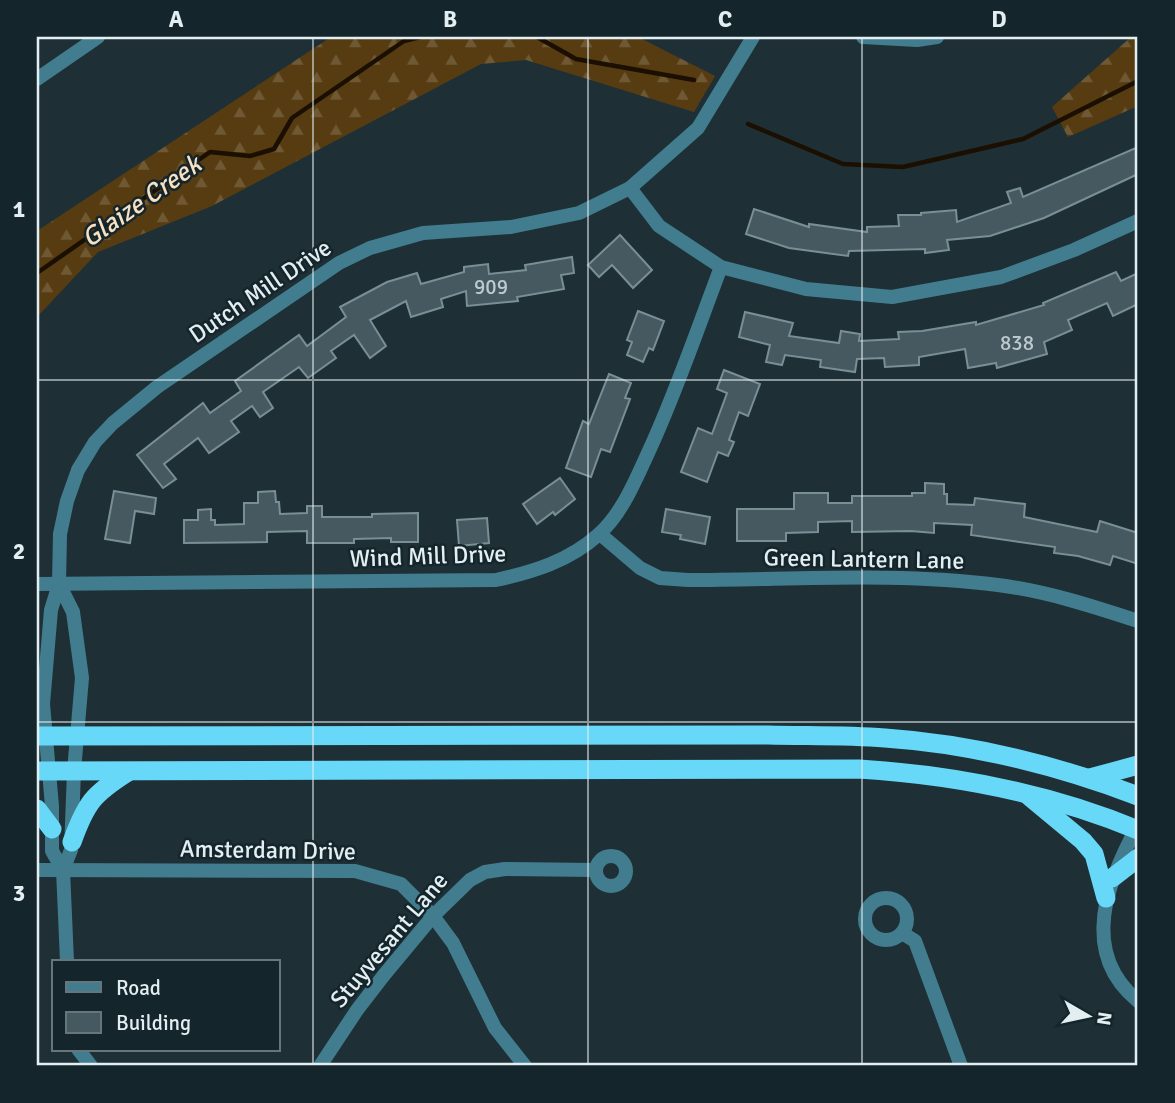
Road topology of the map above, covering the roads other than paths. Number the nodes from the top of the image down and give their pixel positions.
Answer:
1 (98, 37) edge
2 (752, 37) edge
3 (863, 37) edge
4 (937, 37) edge
5 (37, 79) edge
6 (630, 188) junction
7 (1138, 221) edge
8 (721, 267) junction
9 (600, 534) junction
10 (37, 584) edge
11 (58, 584) junction
12 (1138, 621) edge
13 (41, 736) edge
14 (78, 736) junction
15 (1138, 765) edge
16 (43, 771) edge
17 (74, 771) junction
18 (130, 771) junction
19 (1090, 778) junction
20 (1024, 792) junction
21 (1138, 796) edge
22 (37, 809) edge
23 (1137, 828) edge
24 (52, 829) junction
25 (72, 842) junction
26 (1138, 858) edge
27 (37, 870) edge
28 (63, 870) junction
29 (595, 870) dead end
30 (1112, 878) junction
31 (1106, 898) junction
32 (433, 916) junction
33 (902, 933) dead end
34 (67, 960) edge
35 (1138, 1001) edge
36 (320, 1066) edge
37 (526, 1066) edge
38 (961, 1066) edge

1 - 5 street
2 - 6 street, Dutch Mill Drive
3 - 4 street
6 - 8 street
6 - 11 street, Dutch Mill Drive
7 - 8 street
8 - 9 street, Wind Mill Drive
9 - 11 street, Wind Mill Drive
9 - 12 street, Green Lantern Lane
10 - 11 street, Wind Mill Drive
11 - 13 street, Dutch Mill Drive
11 - 14 street, Dutch Mill Drive
13 - 14 highway
13 - 16 street, Dutch Mill Drive
14 - 17 street, Dutch Mill Drive
14 - 19 highway
15 - 19 highway
16 - 17 highway
16 - 24 street, Dutch Mill Drive
17 - 18 highway
17 - 25 street, Dutch Mill Drive
18 - 20 highway
18 - 25 highway
19 - 21 highway
20 - 23 highway
20 - 31 highway
22 - 24 highway
23 - 30 street
24 - 28 street, Dutch Mill Drive
25 - 28 street, Dutch Mill Drive
26 - 30 highway
27 - 28 street, Amsterdam Drive
28 - 32 street, Amsterdam Drive
28 - 34 street, Dutch Mill Drive
29 - 32 street, Stuyvesant Lane
30 - 31 street
31 - 35 street
32 - 36 street, Stuyvesant Lane
32 - 37 street, Amsterdam Drive
33 - 38 street

